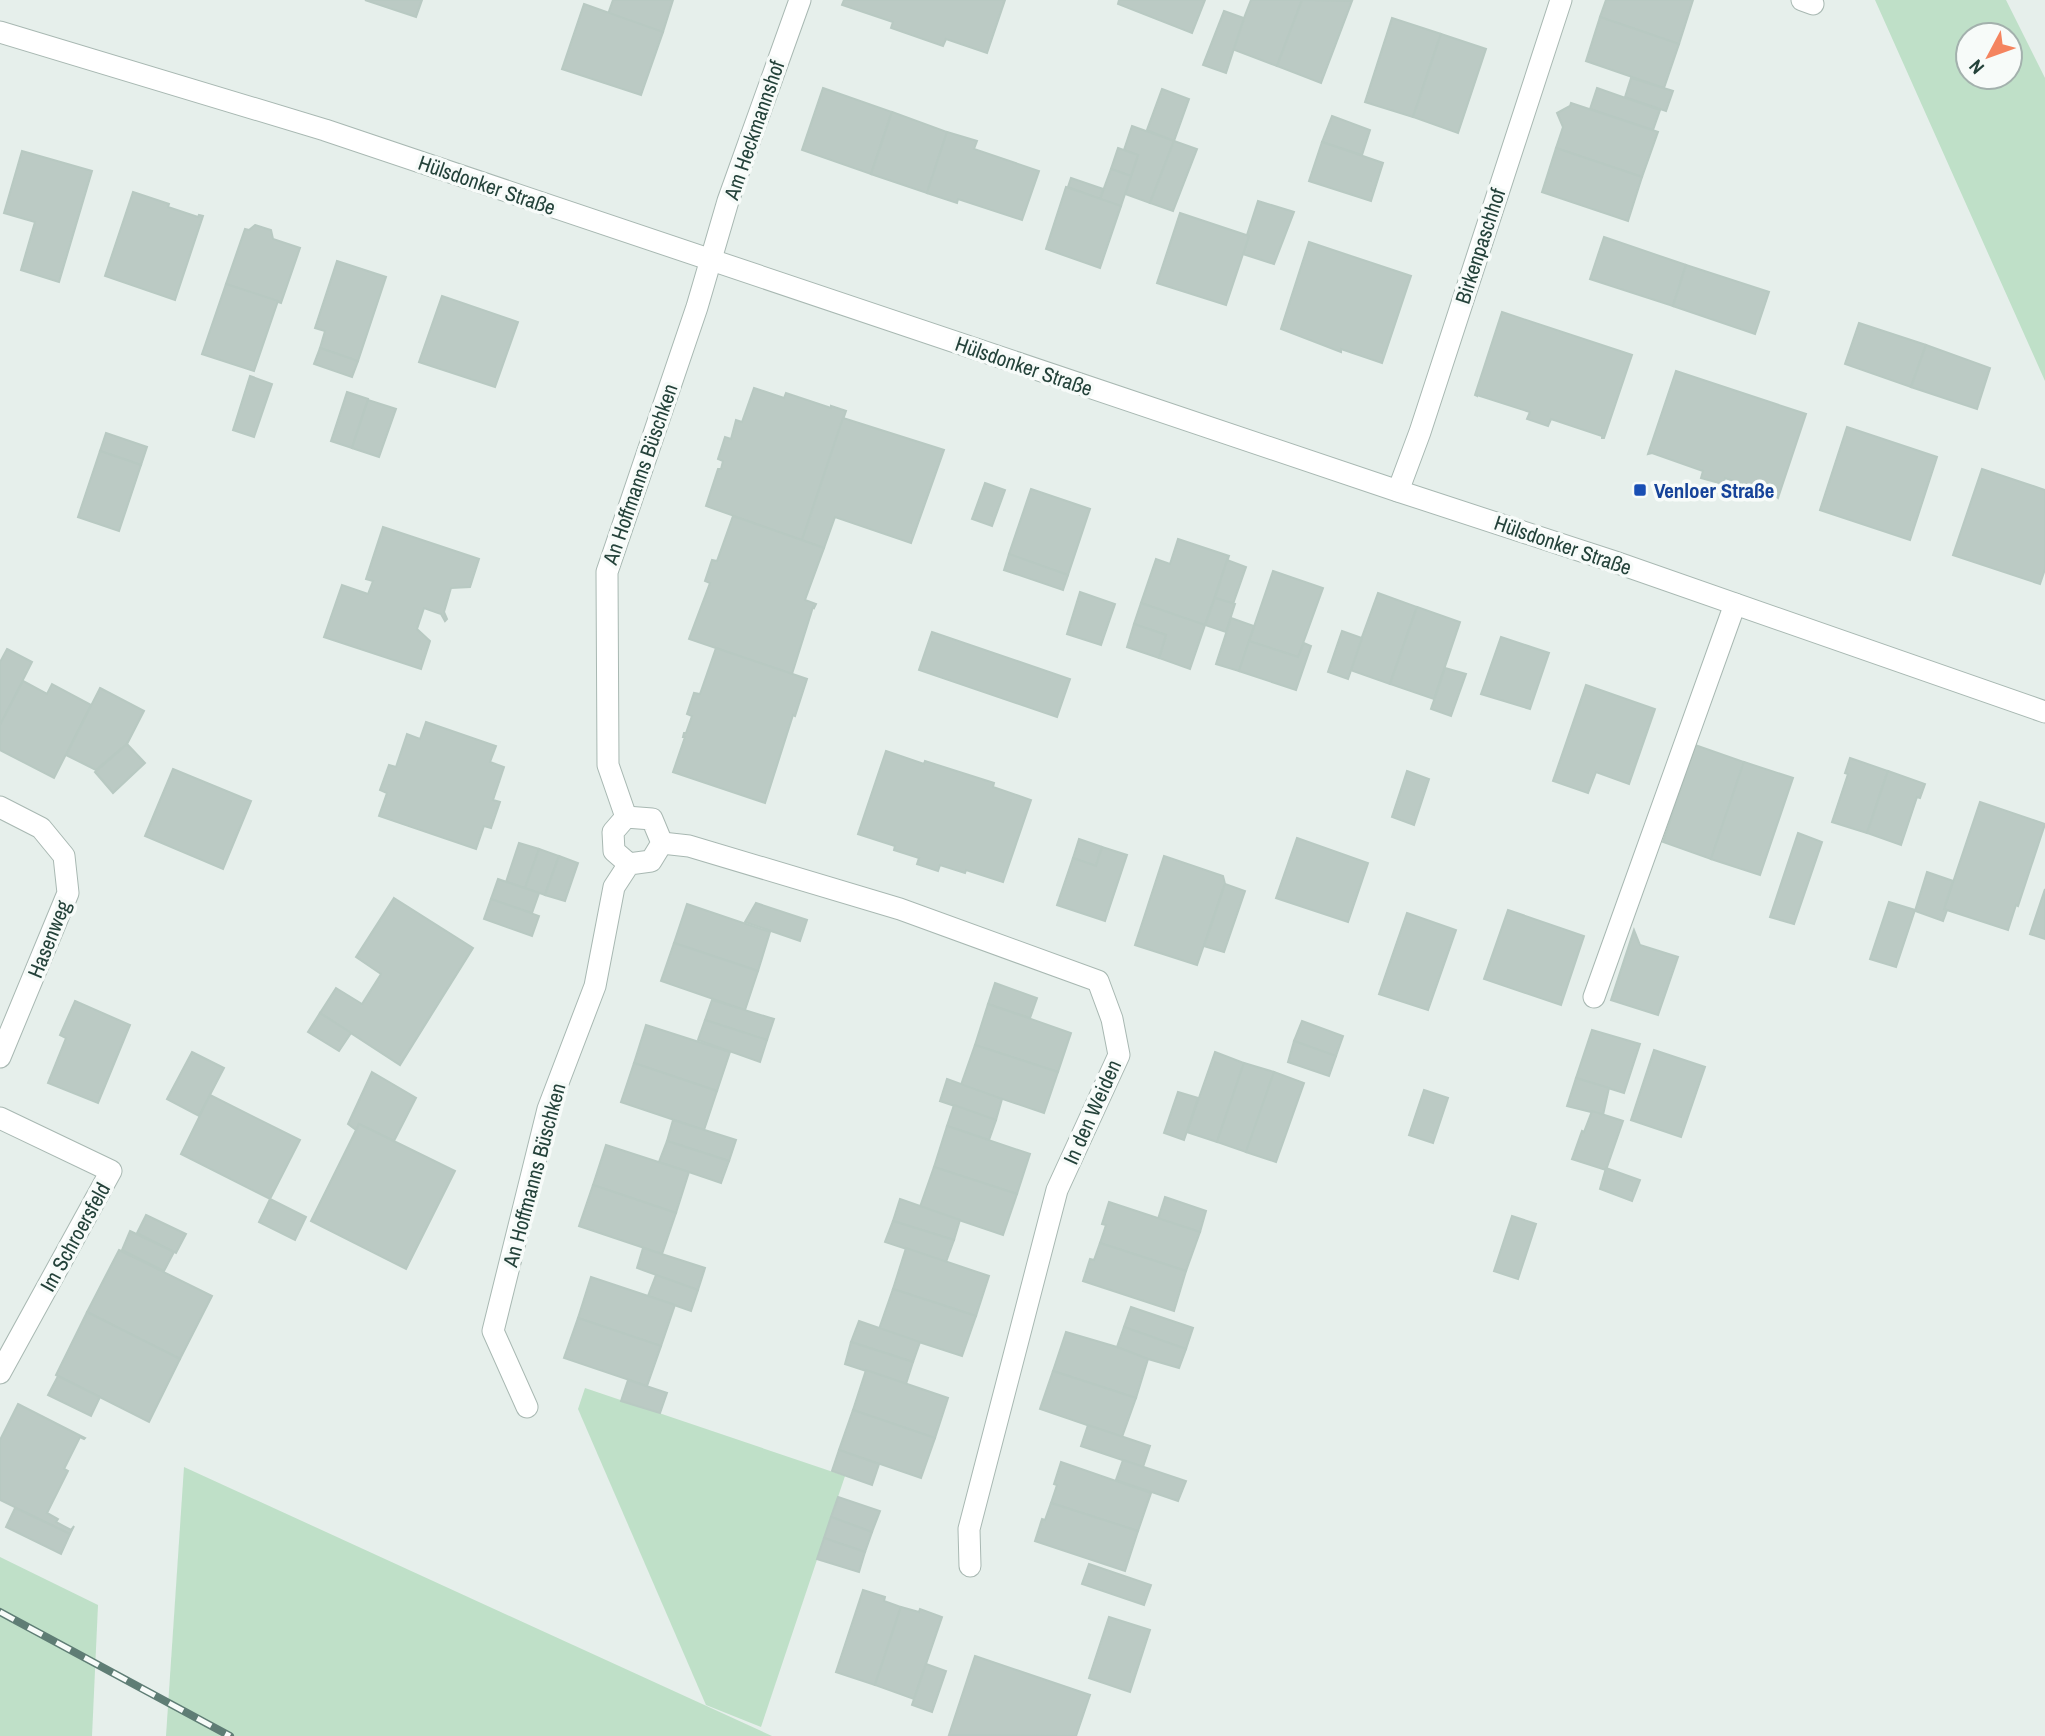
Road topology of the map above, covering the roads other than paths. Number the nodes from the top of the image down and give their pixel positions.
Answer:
1 (800, 0) edge
2 (1561, 0) edge
3 (0, 32) edge
4 (710, 260) junction
5 (1398, 491) junction
6 (1735, 604) junction
7 (2045, 712) edge
8 (0, 807) edge
9 (626, 817) junction
10 (662, 843) junction
11 (629, 864) junction
12 (1594, 997) dead end
13 (0, 1056) edge
14 (0, 1118) edge
15 (0, 1374) edge
16 (527, 1407) dead end
17 (970, 1566) dead end

1 - 4 street, Am Heckmannshof
2 - 5 street, Birkenpaschhof
3 - 4 street, Hülsdonker Straße
4 - 5 street, Hülsdonker Straße
4 - 9 street, An Hoffmanns Büschken
5 - 6 street, Hülsdonker Straße
6 - 7 street, Hülsdonker Straße
6 - 12 street
8 - 13 street, Hasenweg
9 - 10 street
9 - 11 street
10 - 11 street
10 - 17 street, In den Weiden
11 - 16 street, An Hoffmanns Büschken
14 - 15 street, Im Schroersfeld

